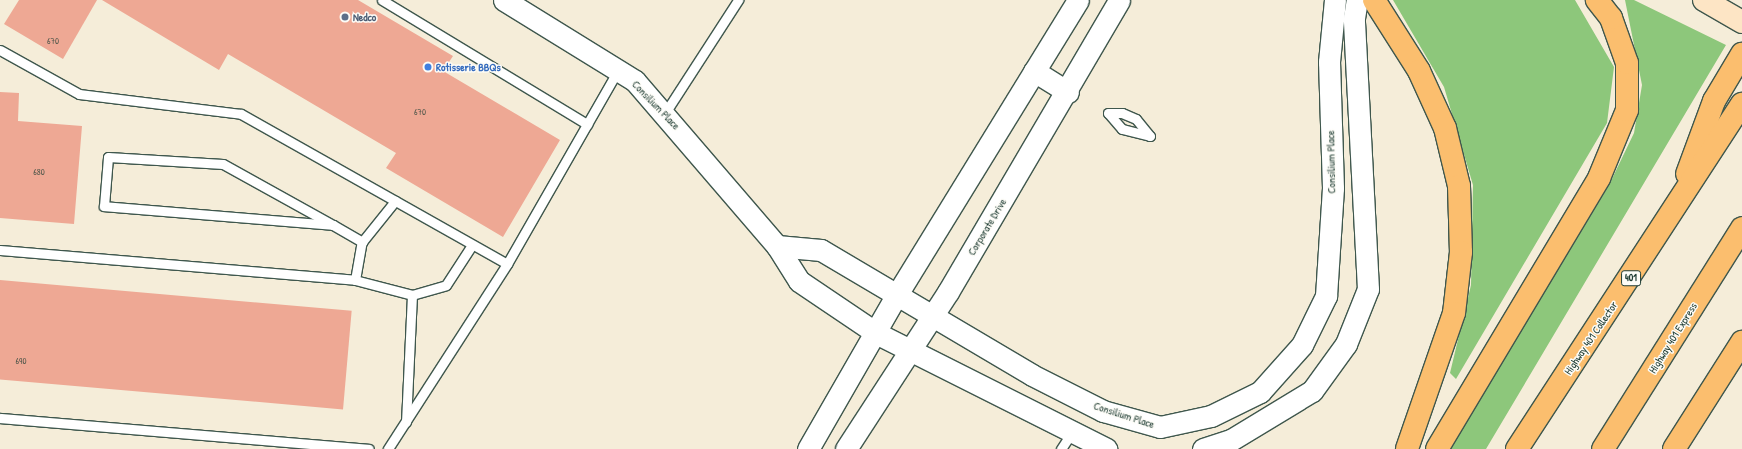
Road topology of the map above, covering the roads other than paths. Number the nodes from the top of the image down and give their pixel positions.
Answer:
1 (382, 0) edge
2 (504, 0) edge
3 (738, 0) edge
4 (1078, 0) edge
5 (1119, 0) edge
6 (1335, 0) edge
7 (1374, 0) edge
8 (1597, 0) edge
9 (1704, 0) edge
10 (1355, 9) edge
11 (1742, 22) edge
12 (0, 50) edge
13 (1742, 54) edge
14 (618, 70) junction
15 (1034, 71) junction
16 (1068, 92) junction
17 (1742, 104) edge
18 (665, 113) junction
19 (587, 124) junction
20 (395, 201) junction
21 (1670, 219) junction
22 (333, 225) junction
23 (1742, 228) edge
24 (362, 242) junction
25 (472, 245) junction
26 (777, 246) junction
27 (0, 250) edge
28 (507, 264) junction
29 (355, 280) junction
30 (412, 295) junction
31 (896, 296) junction
32 (934, 316) junction
33 (876, 333) junction
34 (1742, 342) edge
35 (912, 350) junction
36 (0, 418) edge
37 (406, 423) junction
38 (1067, 441) edge
39 (369, 449) edge
40 (388, 449) edge
41 (808, 449) edge
42 (846, 449) edge
43 (1107, 449) edge
44 (1203, 449) edge
45 (1407, 449) edge
46 (1437, 449) edge
47 (1517, 449) edge
48 (1603, 449) edge
49 (1674, 449) edge

1 - 19 lane
2 - 14 street, Consilium Place
3 - 18 lane
4 - 15 street
5 - 16 street, Corporate Drive
6 - 32 street, Consilium Place
7 - 45 highway
8 - 46 highway
9 - 11 main road
10 - 44 street
12 - 20 lane
13 - 21 highway
14 - 18 street, Consilium Place
14 - 19 lane
15 - 16 street
15 - 31 street
16 - 32 street, Corporate Drive
17 - 21 highway, Highway 401 Collector / 401
18 - 26 street, Consilium Place
19 - 28 lane
20 - 24 lane
20 - 25 lane
21 - 47 highway, Highway 401 Collector / 401
22 - 22 lane
22 - 24 lane
23 - 48 highway, Highway 401 Express
24 - 29 lane
25 - 28 lane
25 - 30 lane
26 - 31 street, Consilium Place
26 - 33 street, Consilium Place
27 - 29 lane
28 - 37 lane
29 - 30 lane
30 - 37 lane
31 - 32 street, Consilium Place
31 - 33 street
32 - 35 street, Corporate Drive
33 - 35 street, Consilium Place
33 - 41 street
34 - 49 highway
35 - 38 street, Consilium Place
35 - 42 street, Corporate Drive
36 - 39 lane
37 - 40 lane
38 - 43 street, Consilium Place

